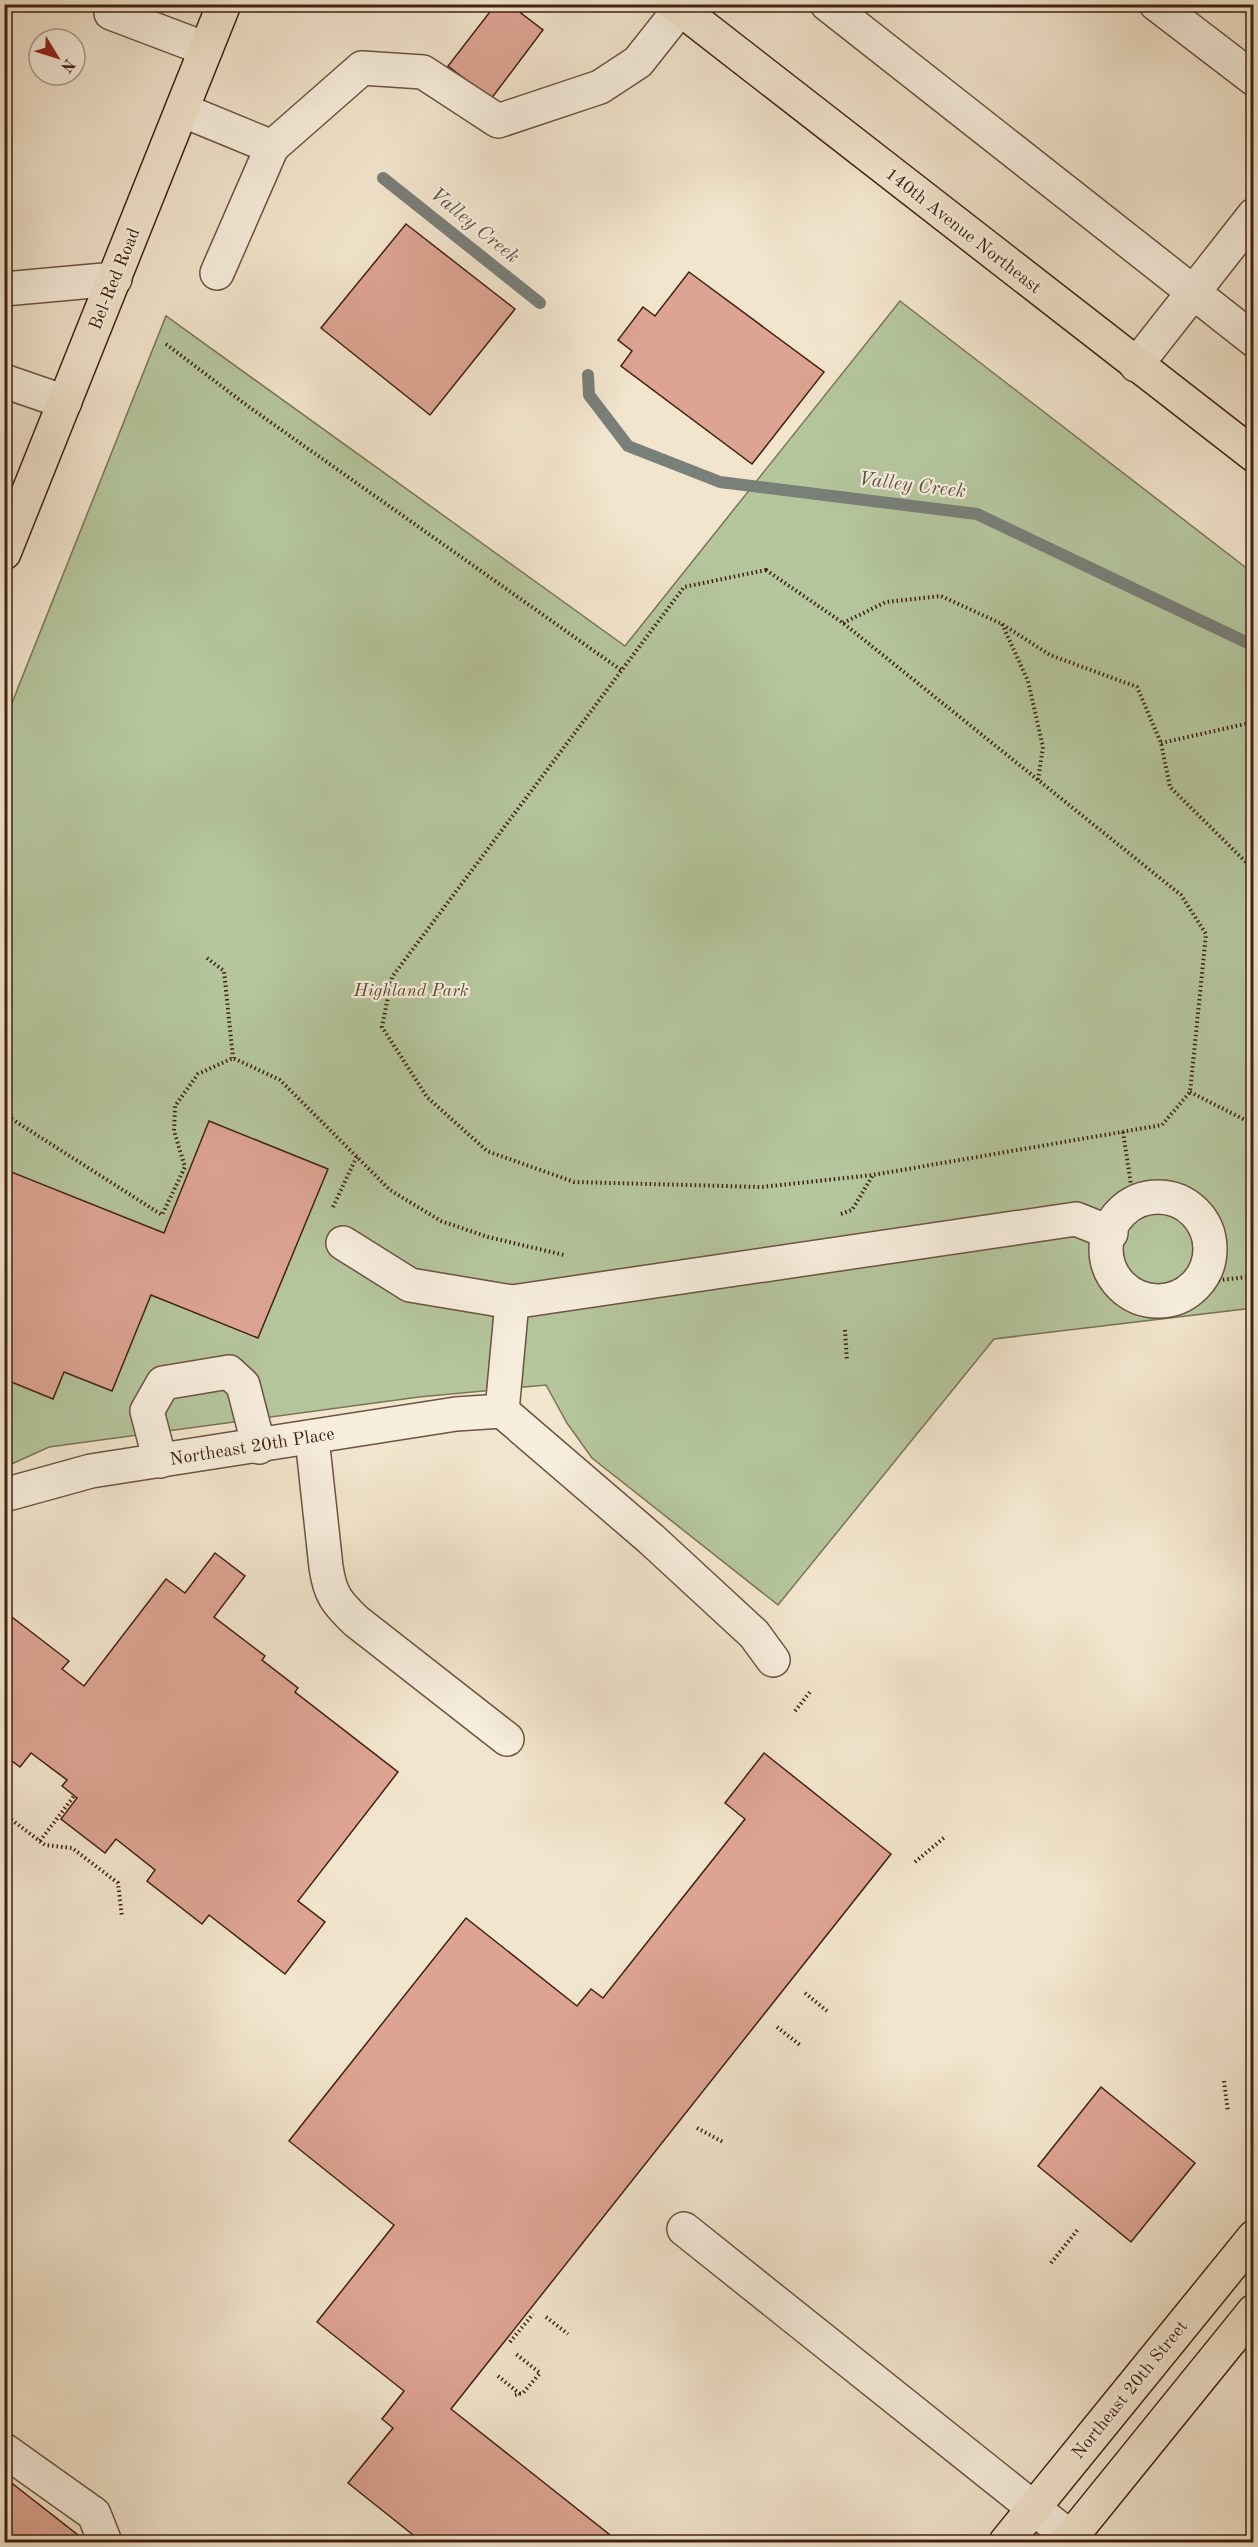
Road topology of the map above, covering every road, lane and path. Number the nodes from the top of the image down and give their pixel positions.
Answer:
1 (224, 4) edge
2 (827, 4) edge
3 (1156, 4) edge
4 (677, 7) edge
5 (111, 14) dead end
6 (206, 49) junction
7 (1254, 79) edge
8 (182, 110) junction
9 (272, 147) junction
10 (1254, 215) edge
11 (217, 273) dead end
12 (115, 279) junction
13 (4, 289) edge
14 (1192, 292) junction
15 (1254, 340) edge
16 (166, 344) dead end
17 (1136, 365) junction
18 (4, 381) edge
19 (65, 402) junction
20 (1254, 456) edge
21 (4, 553) edge
22 (843, 623) junction
23 (1002, 624) junction
24 (621, 670) junction
25 (1254, 722) edge
26 (1161, 743) junction
27 (1038, 780) junction
28 (1254, 870) edge
29 (207, 958) dead end
30 (232, 1058) junction
31 (1190, 1092) junction
32 (4, 1114) edge
33 (1254, 1128) edge
34 (1122, 1132) junction
35 (357, 1156) junction
36 (873, 1175) junction
37 (1131, 1185) dead end
38 (331, 1214) dead end
39 (835, 1216) dead end
40 (1111, 1233) junction
41 (343, 1243) dead end
42 (568, 1256) dead end
43 (1254, 1276) edge
44 (1196, 1283) junction
45 (512, 1302) junction
46 (845, 1330) dead end
47 (847, 1361) dead end
48 (502, 1411) junction
49 (312, 1438) junction
50 (259, 1447) junction
51 (160, 1461) junction
52 (4, 1495) edge
53 (773, 1660) dead end
54 (810, 1692) dead end
55 (795, 1711) dead end
56 (507, 1739) dead end
57 (74, 1796) dead end
58 (4, 1814) edge
59 (946, 1836) dead end
60 (40, 1841) junction
61 (915, 1862) dead end
62 (122, 1917) dead end
63 (805, 1993) dead end
64 (827, 2011) dead end
65 (777, 2027) dead end
66 (800, 2045) dead end
67 (1224, 2081) dead end
68 (1228, 2112) dead end
69 (697, 2128) dead end
70 (723, 2142) dead end
71 (1079, 2228) dead end
72 (684, 2229) dead end
73 (1254, 2237) edge
74 (1052, 2263) dead end
75 (1254, 2311) edge
76 (533, 2314) dead end
77 (546, 2317) dead end
78 (568, 2334) dead end
79 (510, 2342) dead end
80 (516, 2354) dead end
81 (498, 2376) dead end
82 (4, 2450) edge
83 (1034, 2509) junction
84 (1072, 2541) edge
85 (105, 2542) edge
86 (1006, 2542) edge

1 - 6 main road, Bel-Red Road
2 - 14 street
3 - 7 street
4 - 9 street
4 - 17 main road, 140th Avenue Northeast
5 - 6 street
6 - 8 main road, Bel-Red Road
8 - 9 street
8 - 12 main road, Bel-Red Road
9 - 11 street
10 - 14 street
12 - 13 street
12 - 19 main road, Bel-Red Road
14 - 15 street
14 - 17 street
16 - 24 path
17 - 20 main road, 140th Avenue Northeast
18 - 19 street
19 - 21 main road, Bel-Red Road
22 - 23 path
22 - 24 path
22 - 27 path
23 - 26 path
23 - 27 path
24 - 36 path
25 - 26 path
26 - 28 path
27 - 31 path
29 - 30 path
30 - 32 path
30 - 35 path
31 - 33 path
31 - 34 path
34 - 36 path
34 - 37 path
35 - 38 path
35 - 42 path
36 - 39 path
40 - 44 street
40 - 44 street
40 - 45 street
41 - 45 street
43 - 44 path
45 - 48 street
46 - 47 path
48 - 49 street, Northeast 20th Place
48 - 53 street
49 - 50 street, Northeast 20th Place
49 - 56 street
50 - 51 street, Northeast 20th Place
50 - 51 street
51 - 52 street, Northeast 20th Place
54 - 55 path
57 - 60 path
58 - 60 path
59 - 61 path
60 - 62 path
63 - 64 path
65 - 66 path
67 - 68 path
69 - 70 path
71 - 74 path
72 - 83 street
73 - 83 main road, Northeast 20th Street
75 - 84 main road
76 - 79 path
77 - 78 path
80 - 81 path
82 - 85 street
83 - 84 street
83 - 86 main road, Northeast 20th Street

